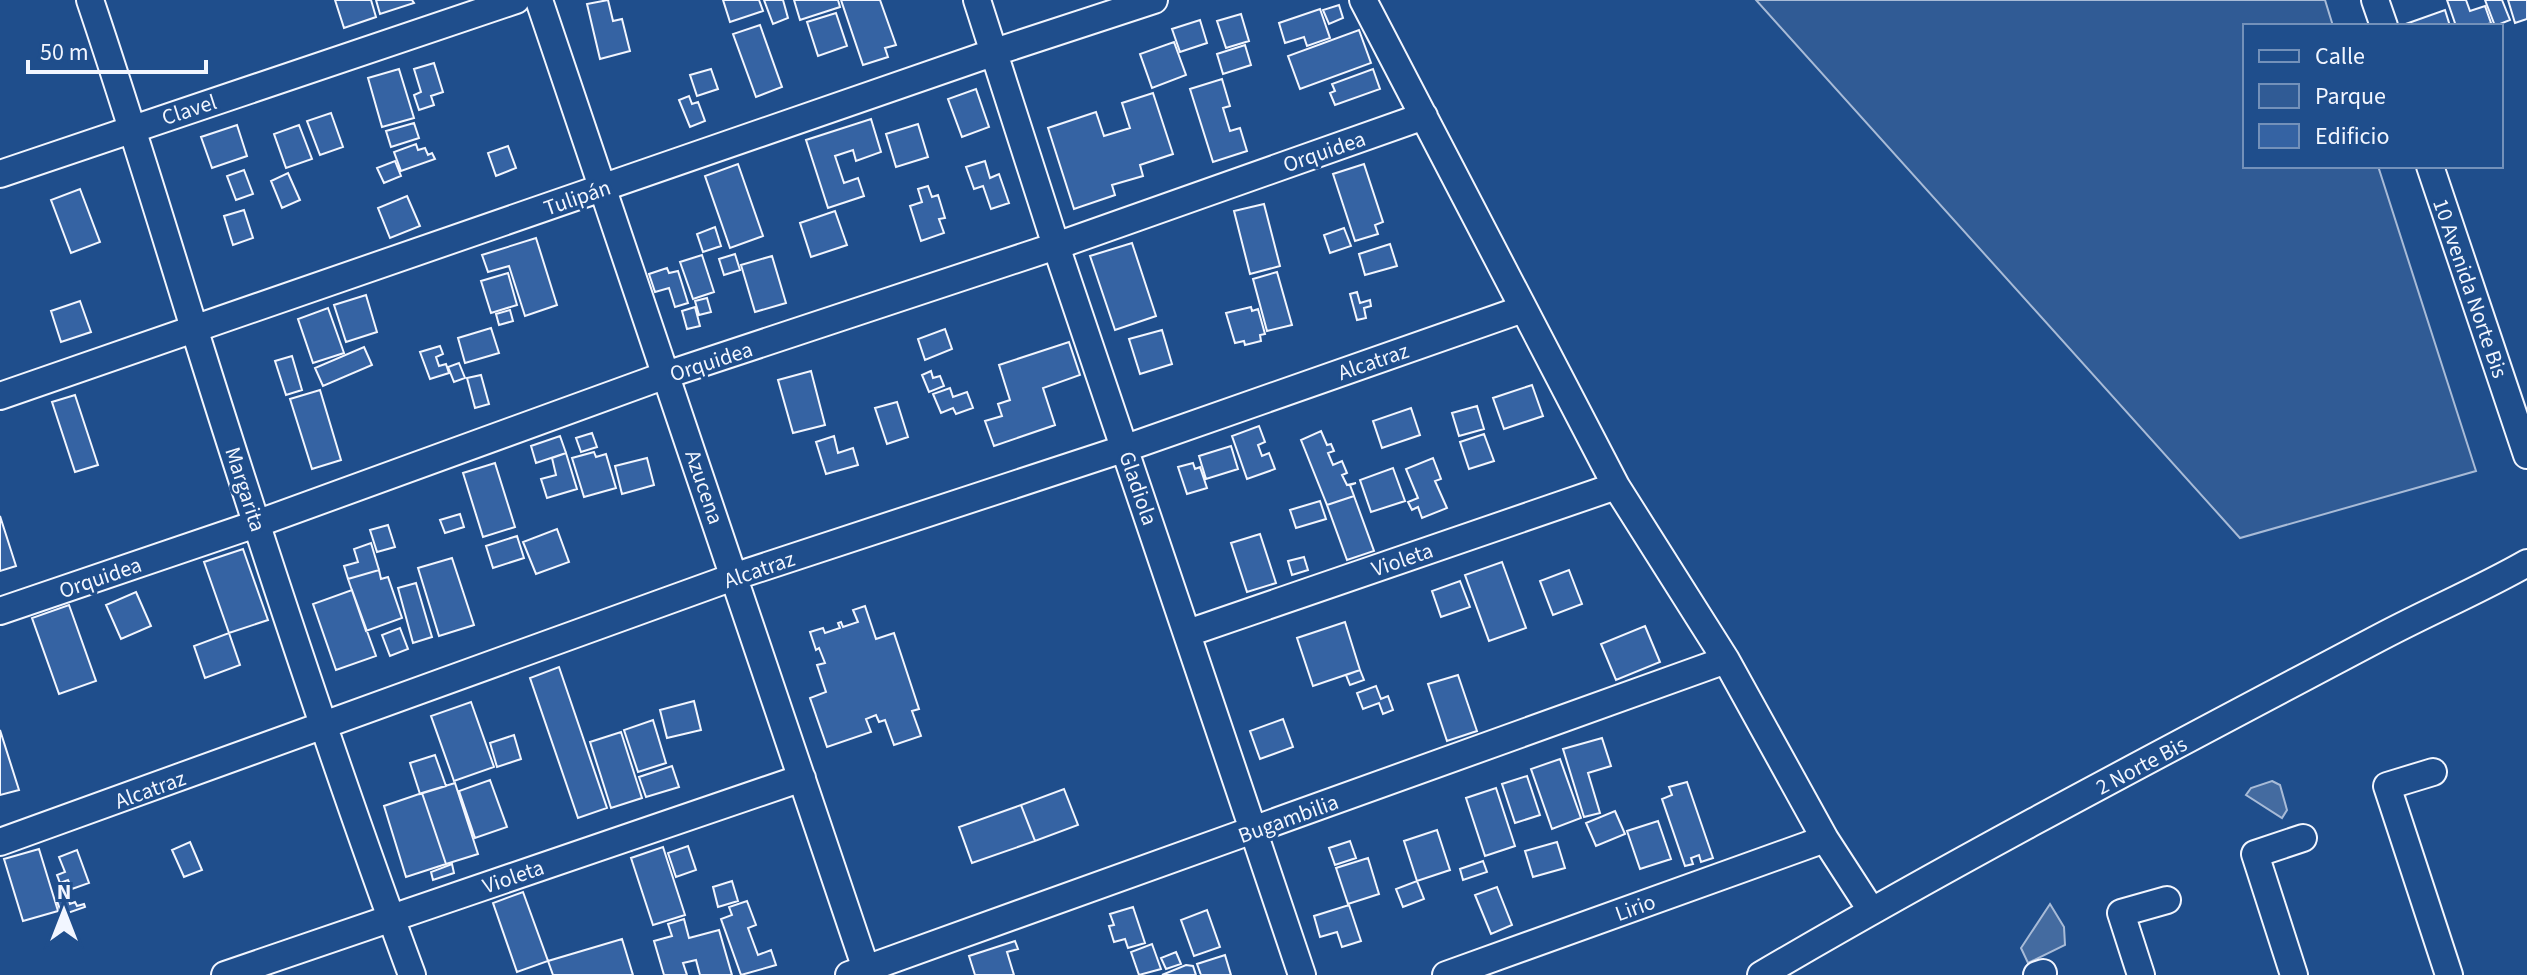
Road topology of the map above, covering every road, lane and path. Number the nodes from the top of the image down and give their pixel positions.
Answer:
1 (90, 0) edge
2 (516, 0) edge
3 (539, 0) edge
4 (977, 0) edge
5 (1154, 0) edge
6 (1363, 0) edge
7 (2375, 0) edge
8 (2383, 24) edge
9 (995, 52) junction
10 (1424, 116) junction
11 (133, 127) junction
12 (2431, 168) edge
13 (0, 174) edge
14 (601, 189) junction
15 (1056, 246) junction
16 (1523, 309) junction
17 (194, 328) junction
18 (666, 375) junction
19 (0, 396) edge
20 (1126, 448) junction
21 (2527, 455) edge
22 (1616, 486) junction
23 (256, 524) junction
24 (2527, 563) edge
25 (736, 576) junction
26 (0, 611) edge
27 (1188, 633) junction
28 (1726, 660) junction
29 (324, 727) junction
30 (2433, 772) dead end
31 (802, 778) junction
32 (1254, 830) junction
33 (2303, 838) dead end
34 (1825, 839) junction
35 (0, 842) edge
36 (2167, 900) dead end
37 (1871, 910) junction
38 (391, 918) junction
39 (861, 973) edge
40 (225, 975) edge
41 (412, 975) edge
42 (1302, 975) edge
43 (1446, 975) edge
44 (1761, 975) edge
45 (2141, 975) edge
46 (2294, 975) edge
47 (2449, 975) edge

1 - 11 street, Margarita
2 - 11 street, Clavel
3 - 14 street, Azucena
4 - 9 street, Gladiola
5 - 9 street, Tulipán
6 - 10 street
7 - 8 street
9 - 14 street, Tulipán
9 - 15 street, Gladiola
10 - 15 street, Orquidea
10 - 16 street
11 - 13 street, Clavel
11 - 17 street, Margarita
12 - 21 street, 10 Avenida Norte Bis
14 - 17 street, Tulipán
14 - 18 street, Azucena
15 - 18 street, Orquidea
15 - 20 street, Gladiola
16 - 20 street, Alcatraz
16 - 22 street
17 - 19 street, Tulipán
17 - 23 street, Margarita
18 - 23 street, Orquidea
18 - 25 street, Azucena
20 - 25 street, Alcatraz
20 - 27 street, Gladiola
22 - 27 street, Violeta
22 - 28 street
23 - 26 street, Orquidea
23 - 29 street, Margarita
24 - 37 street, 2 Norte Bis
25 - 29 street, Alcatraz
25 - 31 street, Azucena
27 - 32 street, Gladiola
28 - 32 street, Bugambilia
28 - 34 street
29 - 35 street, Alcatraz
29 - 38 street, Margarita
30 - 47 street
31 - 38 street, Violeta
31 - 39 street, Azucena
32 - 39 street, Bugambilia
32 - 42 street, Gladiola
33 - 46 street
34 - 37 street
34 - 43 street, Lirio
36 - 45 street
37 - 44 street, 2 Norte Bis
38 - 40 street, Violeta
38 - 41 street, Margarita

